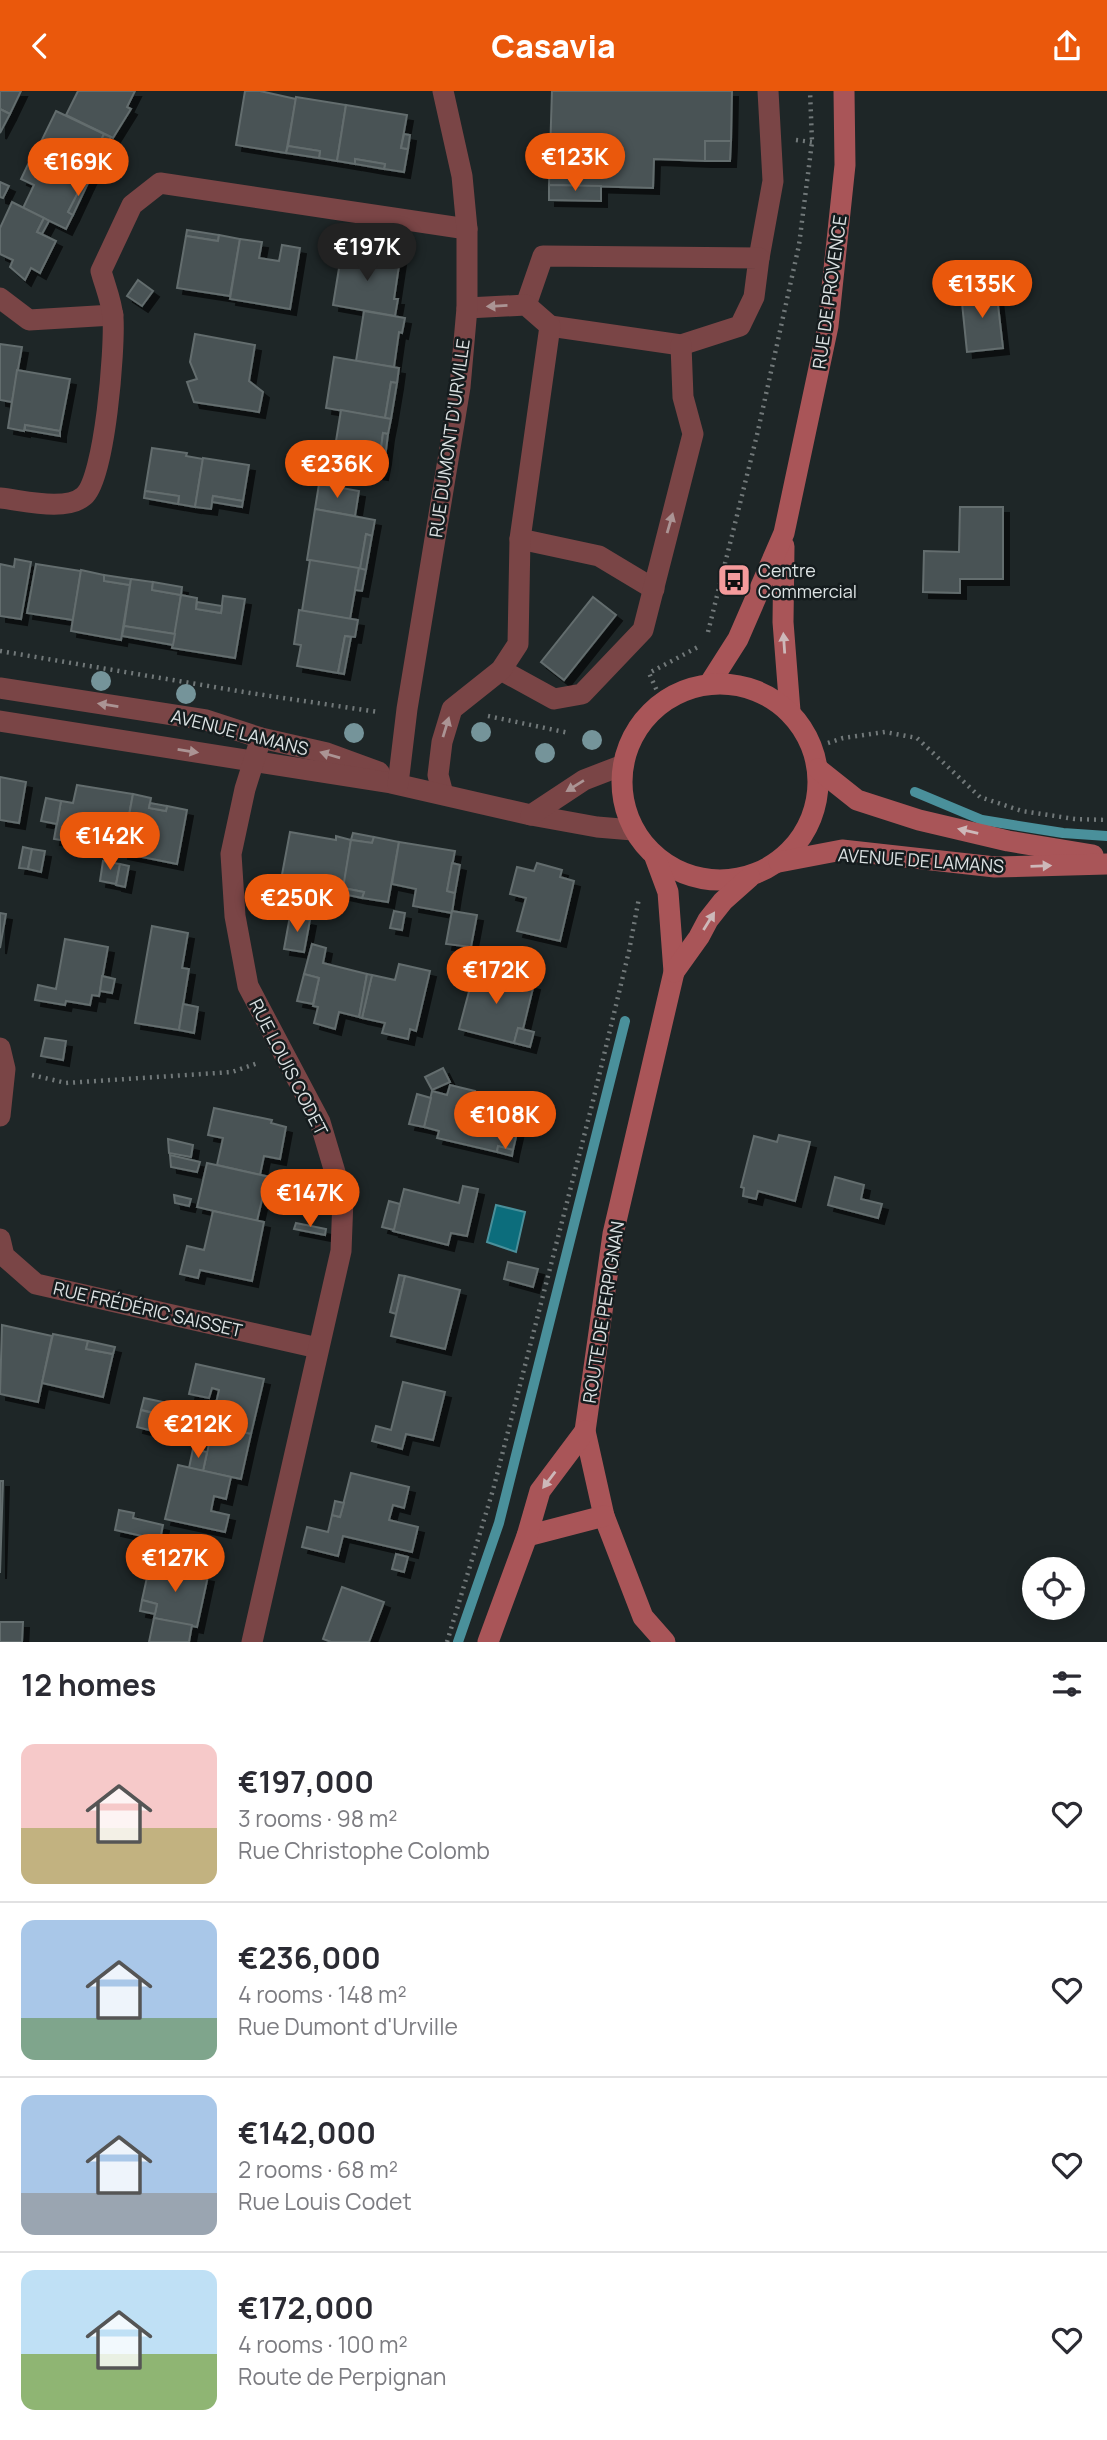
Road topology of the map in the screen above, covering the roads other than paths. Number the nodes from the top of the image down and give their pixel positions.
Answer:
1 (443, 91) edge
2 (768, 91) edge
3 (845, 91) edge
4 (467, 229) junction
5 (759, 258) junction
6 (0, 298) edge
7 (526, 305) junction
8 (467, 308) junction
9 (113, 315) junction
10 (550, 326) junction
11 (681, 345) junction
12 (0, 498) edge
13 (784, 533) junction
14 (520, 539) junction
15 (654, 589) junction
16 (501, 670) junction
17 (710, 683) junction
18 (0, 688) edge
19 (790, 711) junction
20 (0, 721) edge
21 (261, 738) junction
22 (253, 761) junction
23 (623, 765) junction
24 (818, 769) junction
25 (395, 783) junction
26 (443, 794) junction
27 (531, 814) junction
28 (633, 830) junction
29 (652, 853) junction
30 (1107, 857) edge
31 (779, 862) junction
32 (1107, 864) edge
33 (750, 877) junction
34 (674, 972) junction
35 (0, 1048) edge
36 (0, 1116) edge
37 (0, 1240) edge
38 (318, 1348) junction
39 (585, 1431) junction
40 (604, 1516) junction
41 (527, 1536) junction
42 (252, 1642) edge
43 (488, 1642) edge
44 (665, 1642) edge

1 - 4 street, RUE DUMONT D'URVILLE
2 - 5 street
3 - 13 main road, RUE DE PROVENCE
4 - 8 street, RUE DUMONT D'URVILLE
4 - 9 street
5 - 7 street
5 - 11 street
6 - 9 street
7 -> 8 street
7 - 10 street
8 - 25 street, RUE DUMONT D'URVILLE
9 - 12 street
10 - 11 street
10 - 14 street
15 -> 11 street
13 - 17 main road, RUE DE PROVENCE
19 -> 13 main road, RUE DE PROVENCE
14 - 15 street
14 - 16 street
15 - 16 street
26 -> 16 street
17 - 19 main road
17 - 23 main road
21 -> 18 street, AVENUE LAMANS
19 - 24 main road
20 -> 22 street, AVENUE LAMANS
21 - 22 street, RUE LOUIS CODET
25 -> 21 street, AVENUE LAMANS
22 - 25 street, AVENUE LAMANS
22 - 38 street, RUE LOUIS CODET
23 -> 27 street
23 - 28 main road
30 -> 24 main road, AVENUE DE LAMANS
24 - 31 main road
25 - 26 street, AVENUE LAMANS
26 - 27 street, AVENUE LAMANS
27 - 28 street, AVENUE LAMANS
28 - 29 main road
29 - 33 main road
29 - 34 main road, ROUTE DE PERPIGNAN
31 -> 32 main road, AVENUE DE LAMANS
31 - 33 main road
34 -> 33 main road, ROUTE DE PERPIGNAN
34 - 39 main road, ROUTE DE PERPIGNAN
35 - 36 street
37 - 38 street, RUE FRÉDÉRIC SAISSET
38 - 42 street, RUE LOUIS CODET
39 - 40 main road, ROUTE DE PERPIGNAN
39 -> 41 main road
40 - 41 main road
40 - 44 main road, ROUTE DE PERPIGNAN
41 - 43 main road

